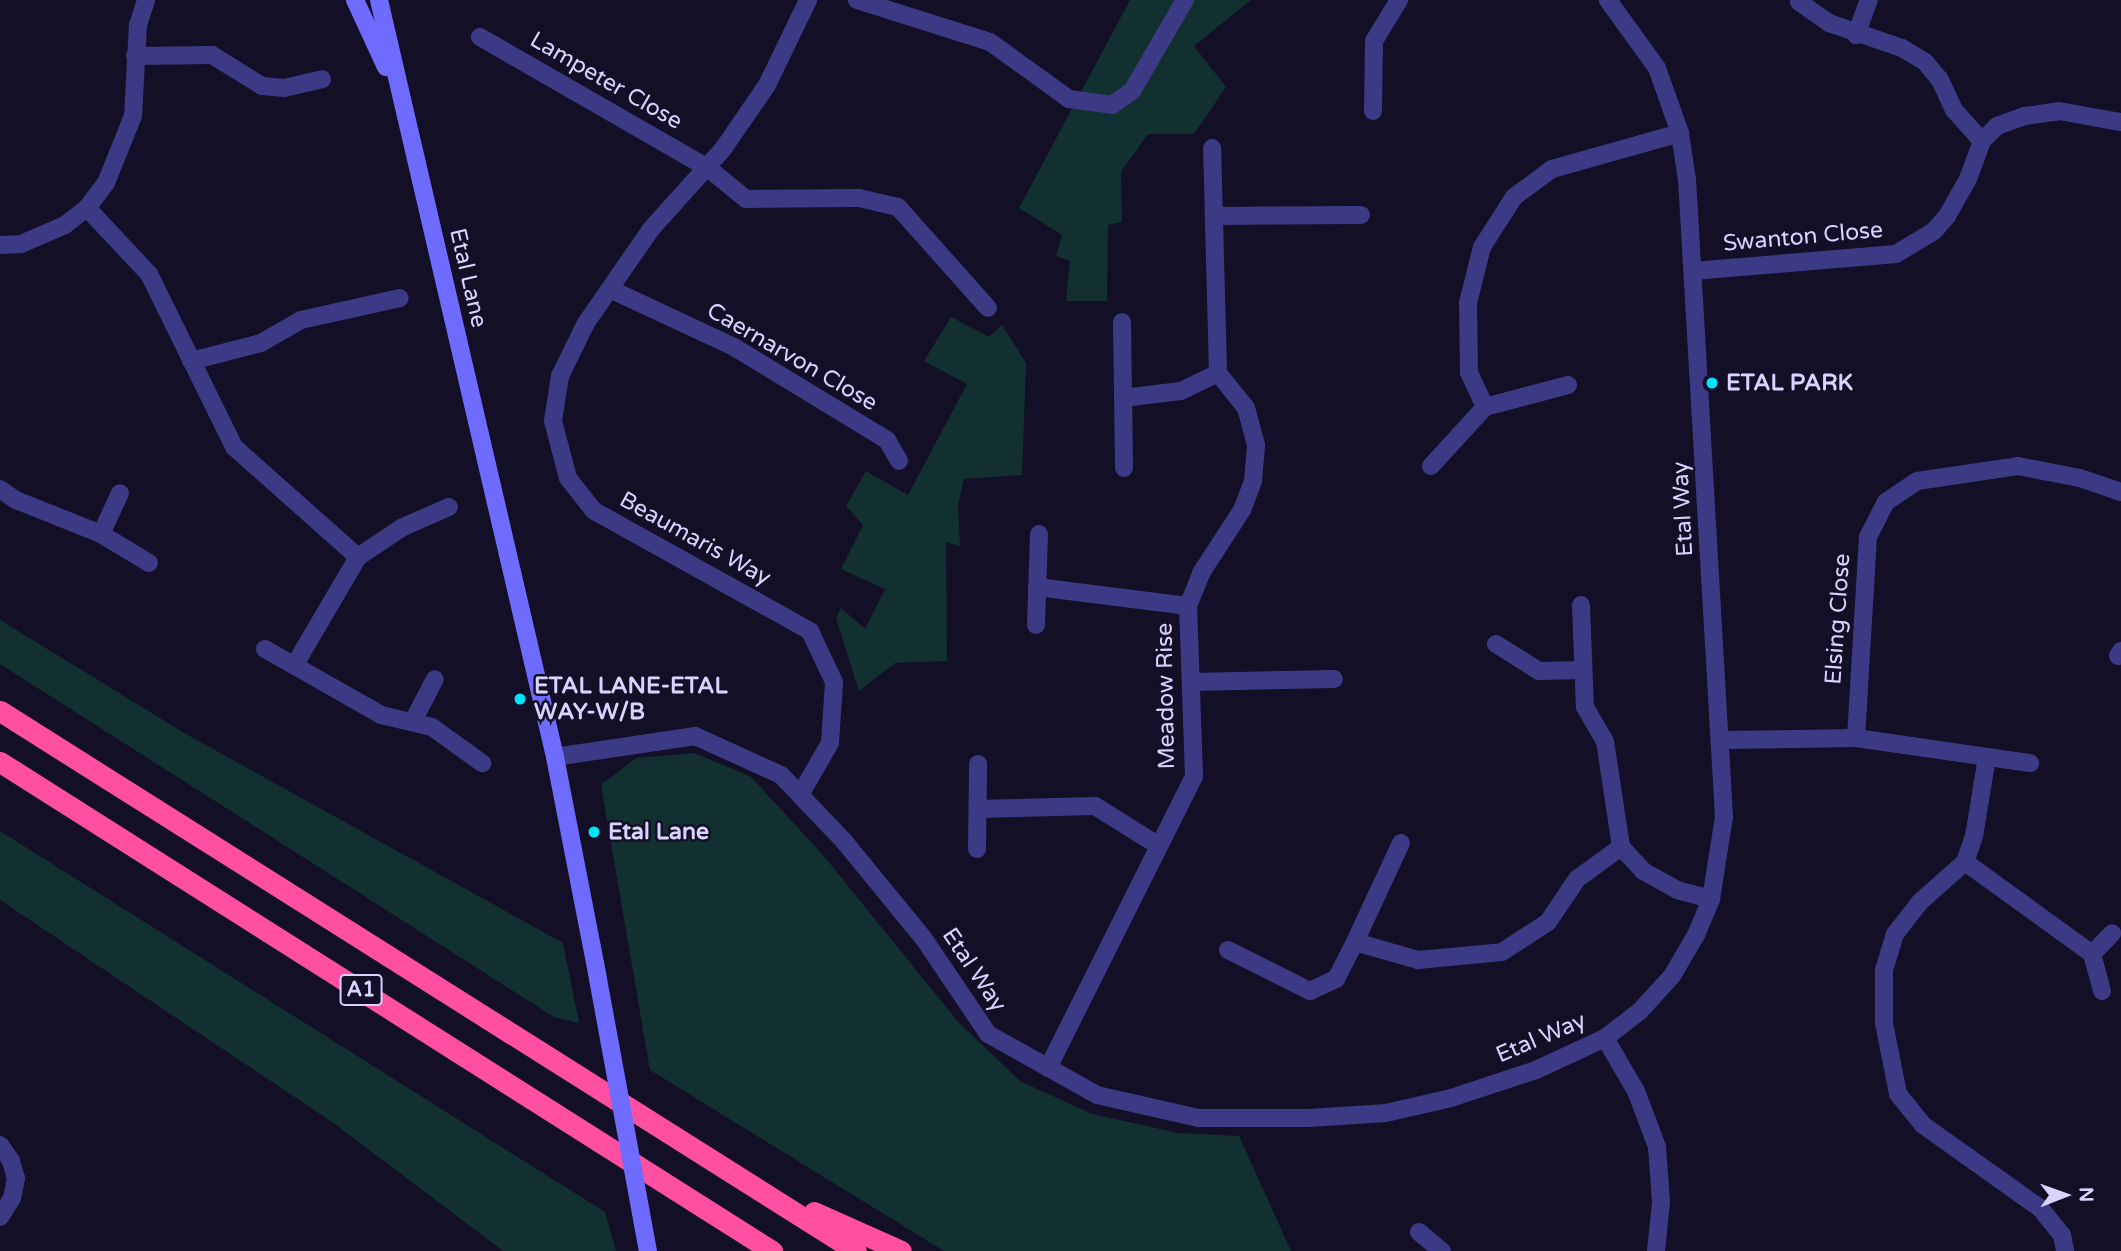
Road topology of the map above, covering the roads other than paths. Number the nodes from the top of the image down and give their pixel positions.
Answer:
1 (146, 0) edge
2 (355, 0) edge
3 (379, 0) edge
4 (808, 0) edge
5 (857, 0) edge
6 (1185, 0) edge
7 (1399, 0) edge
8 (1608, 0) edge
9 (1869, 0) edge
10 (1799, 2) dead end
11 (1856, 35) junction
12 (480, 37) dead end
13 (135, 56) junction
14 (322, 79) dead end
15 (401, 98) junction
16 (1373, 111) dead end
17 (2121, 122) edge
18 (1679, 133) junction
19 (1982, 141) junction
20 (1212, 148) dead end
21 (708, 168) junction
22 (87, 208) junction
23 (1361, 215) dead end
24 (1214, 216) junction
25 (0, 245) edge
26 (1693, 271) junction
27 (612, 290) junction
28 (400, 298) dead end
29 (988, 308) dead end
30 (1122, 322) dead end
31 (191, 361) junction
32 (1218, 373) junction
33 (1568, 385) dead end
34 (1123, 398) junction
35 (1485, 407) junction
36 (899, 461) dead end
37 (1431, 466) dead end
38 (1124, 468) dead end
39 (0, 488) edge
40 (2121, 492) edge
41 (120, 493) dead end
42 (449, 507) dead end
43 (101, 534) junction
44 (1039, 534) dead end
45 (358, 557) junction
46 (149, 563) dead end
47 (1037, 587) junction
48 (1581, 605) dead end
49 (1188, 606) junction
50 (1036, 625) dead end
51 (1496, 644) dead end
52 (265, 649) dead end
53 (295, 666) junction
54 (1583, 670) junction
55 (435, 679) dead end
56 (1334, 679) dead end
57 (1191, 682) junction
58 (0, 710) edge
59 (413, 721) junction
60 (1856, 738) junction
61 (1721, 740) junction
62 (555, 757) junction
63 (1987, 757) junction
64 (0, 762) edge
65 (482, 763) dead end
66 (978, 764) dead end
67 (2030, 764) dead end
68 (800, 795) junction
69 (978, 809) junction
70 (1401, 843) dead end
71 (1159, 846) junction
72 (1621, 847) junction
73 (977, 849) dead end
74 (1965, 862) junction
75 (1711, 899) junction
76 (2112, 933) dead end
77 (1355, 942) junction
78 (1228, 950) dead end
79 (2092, 954) junction
80 (2102, 990) dead end
81 (1605, 1038) junction
82 (1048, 1068) junction
83 (0, 1145) edge
84 (749, 1182) junction
85 (0, 1217) edge
86 (722, 1219) junction
87 (1419, 1232) dead end
88 (648, 1251) edge
89 (760, 1251) edge
90 (772, 1251) edge
91 (856, 1251) edge
92 (901, 1251) edge
93 (1442, 1251) edge
94 (1656, 1251) edge
95 (2065, 1251) edge

1 - 13 street
2 - 15 street, Etal Lane
3 - 15 street, Etal Lane
4 - 21 street, Beaumaris Way
5 - 6 street
7 - 16 street
8 - 18 street, Etal Way
9 - 11 street
10 - 11 street
11 - 19 street
12 - 21 street, Lampeter Close
13 - 14 street
13 - 22 street
15 - 62 street, Etal Lane
17 - 19 street
18 - 26 street, Etal Way
18 - 35 street
19 - 26 street, Swanton Close
20 - 24 street
21 - 27 street, Beaumaris Way
21 - 29 street, Lampeter Close
22 - 25 street
22 - 31 street
23 - 24 street
24 - 32 street
26 - 61 street, Etal Way
27 - 36 street, Caernarvon Close
27 - 68 street, Beaumaris Way
28 - 31 street
30 - 34 street
31 - 45 street
32 - 34 street
32 - 49 street, Meadow Rise
33 - 35 street
34 - 38 street
35 - 37 street
39 - 43 street
40 - 60 street, Elsing Close
41 - 43 street
42 - 45 street
43 - 46 street
44 - 47 street
45 - 53 street
47 - 49 street
47 - 50 street
48 - 54 street
49 - 57 street, Meadow Rise
51 - 54 street
52 - 53 street
53 - 59 street
54 - 72 street
55 - 59 street
56 - 57 street
57 - 71 street, Meadow Rise
58 - 84 highway, A1
59 - 65 street
60 - 61 street
60 - 63 street
61 - 75 street, Etal Way
62 - 68 street, Etal Way
62 - 88 street, Etal Lane, bridge
63 - 67 street
63 - 74 street
64 - 86 highway, A1
66 - 69 street
68 - 82 street, Etal Way
69 - 71 street
69 - 73 street
70 - 77 street
71 - 82 street, Meadow Rise
72 - 75 street
72 - 77 street
74 - 79 street
74 - 95 street
75 - 81 street, Etal Way
76 - 79 street
77 - 78 street
79 - 80 street
81 - 82 street, Etal Way
81 - 94 street
83 - 85 street
84 - 91 highway, A1
84 - 92 highway, A1
86 - 89 highway, A1
86 - 90 highway, A1
87 - 93 street

